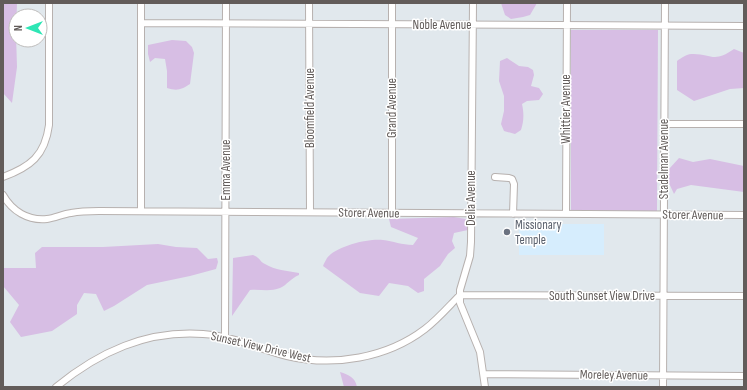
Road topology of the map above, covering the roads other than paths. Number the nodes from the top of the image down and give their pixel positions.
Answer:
1 (49, 3) edge
2 (141, 3) edge
3 (226, 3) edge
4 (309, 3) edge
5 (392, 3) edge
6 (473, 3) edge
7 (567, 3) edge
8 (665, 3) edge
9 (141, 23) junction
10 (226, 24) junction
11 (309, 24) junction
12 (392, 24) junction
13 (472, 25) junction
14 (567, 26) junction
15 (665, 26) junction
16 (744, 26) edge
17 (664, 124) junction
18 (744, 124) edge
19 (3, 177) edge
20 (495, 177) dead end
21 (3, 195) edge
22 (141, 211) junction
23 (226, 212) junction
24 (310, 212) junction
25 (392, 213) junction
26 (472, 213) junction
27 (513, 214) junction
28 (566, 214) junction
29 (664, 215) junction
30 (744, 215) edge
31 (460, 295) junction
32 (663, 296) junction
33 (744, 296) edge
34 (225, 337) junction
35 (484, 374) junction
36 (663, 375) junction
37 (744, 376) edge
38 (56, 387) edge
39 (485, 387) edge
40 (662, 387) edge

1 - 19 street
2 - 9 street
3 - 10 street, Emma Avenue
4 - 11 street, Bloomfield Avenue
5 - 12 street, Grand Avenue
6 - 13 street, Delia Avenue
7 - 14 street, Whittier Avenue
8 - 15 street, Stadelman Avenue
9 - 10 street, Noble Avenue
9 - 22 street
10 - 11 street, Noble Avenue
10 - 23 street, Emma Avenue
11 - 12 street, Noble Avenue
11 - 24 street, Bloomfield Avenue
12 - 13 street, Noble Avenue
12 - 25 street, Grand Avenue
13 - 14 street, Noble Avenue
13 - 26 street, Delia Avenue
14 - 15 street, Noble Avenue
14 - 28 street, Whittier Avenue
15 - 16 street, Noble Avenue
15 - 17 street, Stadelman Avenue
17 - 18 street
17 - 29 street, Stadelman Avenue
20 - 27 street
21 - 22 street, Storer Avenue
22 - 23 street, Storer Avenue
23 - 24 street, Storer Avenue
23 - 34 street, Emma Avenue
24 - 25 street, Storer Avenue
25 - 26 street, Storer Avenue
26 - 27 street, Storer Avenue
26 - 31 street, Delia Avenue
27 - 28 street, Storer Avenue
28 - 29 street, Storer Avenue
29 - 30 street, Storer Avenue
29 - 32 street, Stadelman Avenue
31 - 32 street, South Sunset View Drive
31 - 34 street, Sunset View Drive West
31 - 35 street, Delia Avenue
32 - 33 street, South Sunset View Drive
32 - 36 street, Stadelman Avenue
34 - 38 street, Sunset View Drive West
35 - 36 street, Moreley Avenue
35 - 39 street, Delia Avenue
36 - 37 street, Moreley Avenue
36 - 40 street, Stadelman Avenue

